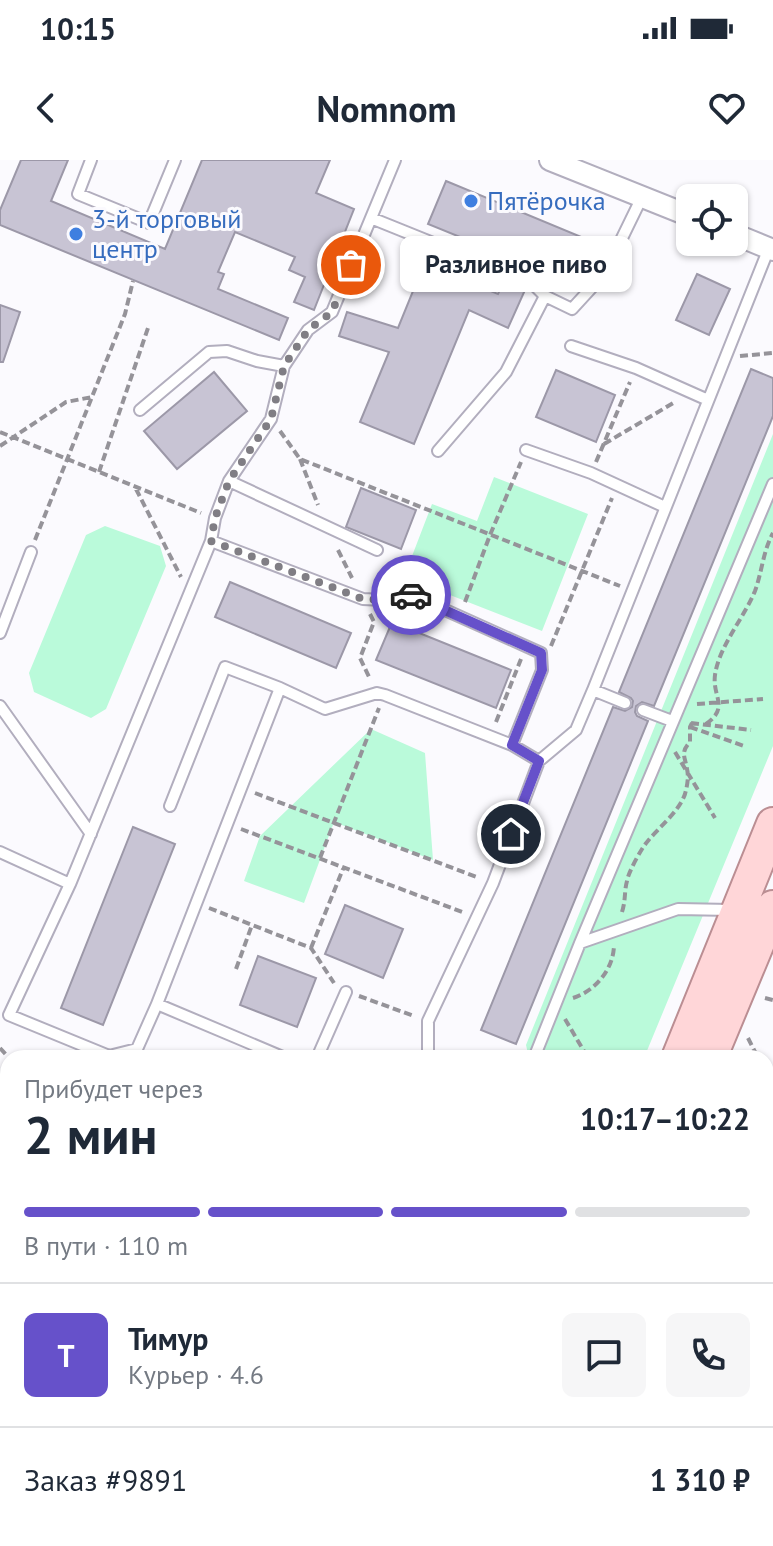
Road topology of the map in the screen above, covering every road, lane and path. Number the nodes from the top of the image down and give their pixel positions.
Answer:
1 (91, 160) edge
2 (175, 160) edge
3 (395, 160) edge
4 (550, 160) edge
5 (642, 197) junction
6 (676, 210) edge
7 (371, 218) junction
8 (748, 240) edge
9 (771, 249) edge
10 (133, 281) dead end
11 (545, 296) junction
12 (149, 325) dead end
13 (571, 346) dead end
14 (773, 353) edge
15 (726, 357) junction
16 (284, 366) junction
17 (636, 368) junction
18 (691, 392) junction
19 (92, 397) junction
20 (708, 400) junction
21 (140, 410) dead end
22 (271, 419) junction
23 (0, 432) edge
24 (13, 437) junction
25 (604, 444) junction
26 (0, 446) edge
27 (526, 450) joint
28 (438, 451) dead end
29 (67, 460) junction
30 (99, 472) junction
31 (591, 473) junction
32 (229, 481) junction
33 (773, 484) edge
34 (617, 485) junction
35 (135, 487) junction
36 (665, 507) junction
37 (215, 518) junction
38 (773, 533) edge
39 (490, 535) junction
40 (211, 541) junction
41 (377, 550) dead end
42 (31, 552) joint
43 (582, 570) junction
44 (634, 591) junction
45 (189, 593) junction
46 (363, 599) junction
47 (460, 616) junction
48 (0, 633) edge
49 (527, 646) junction
50 (541, 653) junction
51 (280, 688) junction
52 (593, 690) junction
53 (381, 694) junction
54 (763, 699) dead end
55 (720, 702) junction
56 (625, 703) dead end
57 (0, 706) edge
58 (679, 706) junction
59 (643, 710) dead end
60 (672, 721) junction
61 (692, 723) junction
62 (706, 724) junction
63 (751, 730) dead end
64 (705, 733) dead end
65 (490, 737) junction
66 (665, 737) junction
67 (512, 745) junction
68 (744, 746) dead end
69 (539, 761) junction
70 (688, 775) junction
71 (242, 788) junction
72 (170, 806) dead end
73 (715, 818) dead end
74 (333, 822) junction
75 (227, 824) junction
76 (773, 824) edge
77 (91, 834) junction
78 (0, 852) edge
79 (320, 858) junction
80 (343, 868) junction
81 (493, 883) junction
82 (70, 884) junction
83 (196, 903) junction
84 (773, 907) edge
85 (737, 910) junction
86 (477, 917) junction
87 (252, 925) junction
88 (615, 936) junction
89 (580, 943) junction
90 (311, 948) junction
91 (236, 969) dead end
92 (597, 986) dead end
93 (346, 992) junction
94 (765, 998) dead end
95 (773, 1000) edge
96 (157, 1004) junction
97 (428, 1021) junction
98 (573, 1034) dead end
99 (748, 1038) dead end
100 (94, 1050) edge
101 (133, 1050) edge
102 (266, 1050) edge
103 (321, 1050) edge
104 (428, 1050) edge
105 (537, 1050) edge
106 (584, 1050) edge
107 (681, 1050) edge
108 (713, 1050) edge
109 (754, 1050) edge

1 - 2 lane
3 - 7 lane
4 - 5 street
5 - 6 street
5 - 11 lane
7 - 11 lane
7 - 16 lane
8 - 9 street
9 - 15 lane
10 - 19 path
11 - 28 lane
12 - 30 path
13 - 17 lane
14 - 15 path
15 - 20 lane
16 - 21 lane
16 - 22 lane
17 - 18 lane
17 - 25 path
18 - 20 lane
18 - 25 path
19 - 24 path
19 - 29 path
20 - 36 lane
22 - 32 lane
22 - 39 path
23 - 24 path
24 - 26 path
24 - 29 path
25 - 31 path
27 - 31 lane
27 - 39 path
29 - 30 path
29 - 42 path
30 - 35 path
31 - 34 lane
32 - 37 lane
32 - 41 lane
33 - 58 lane
34 - 36 lane
34 - 43 path
35 - 37 path
35 - 45 path
36 - 44 lane
37 - 40 lane
38 - 55 path
39 - 43 path
39 - 47 path
40 - 45 lane
40 - 46 lane
42 - 48 lane
43 - 44 path
43 - 50 path
44 - 52 lane
45 - 77 lane
46 - 47 lane
46 - 53 path
47 - 49 lane
49 - 50 lane
49 - 65 path
50 - 67 lane
51 - 53 lane
51 - 71 lane
51 - 72 lane
52 - 56 lane
52 - 69 lane
53 - 65 lane
53 - 74 path
54 - 55 path
55 - 58 path
55 - 62 path
57 - 77 lane
58 - 60 lane
59 - 60 lane
60 - 61 path
60 - 66 lane
61 - 62 path
61 - 70 path
62 - 63 path
64 - 68 path
65 - 67 lane
66 - 70 path
66 - 89 lane
67 - 69 lane
69 - 81 lane
70 - 73 path
70 - 88 path
71 - 74 path
71 - 75 lane
74 - 79 path
74 - 81 path
75 - 79 path
75 - 83 lane
76 - 85 main road
77 - 82 lane
78 - 82 lane
79 - 80 path
80 - 86 path
80 - 90 path
81 - 86 lane
82 - 100 lane
83 - 87 path
83 - 96 lane
84 - 108 main road
85 - 88 lane
85 - 107 main road
86 - 97 lane
87 - 90 path
87 - 91 path
88 - 89 lane
88 - 92 path
89 - 105 lane
90 - 93 path
93 - 97 path
93 - 103 lane
94 - 95 path
96 - 101 lane
96 - 102 lane
97 - 104 lane
98 - 106 path
99 - 109 path

